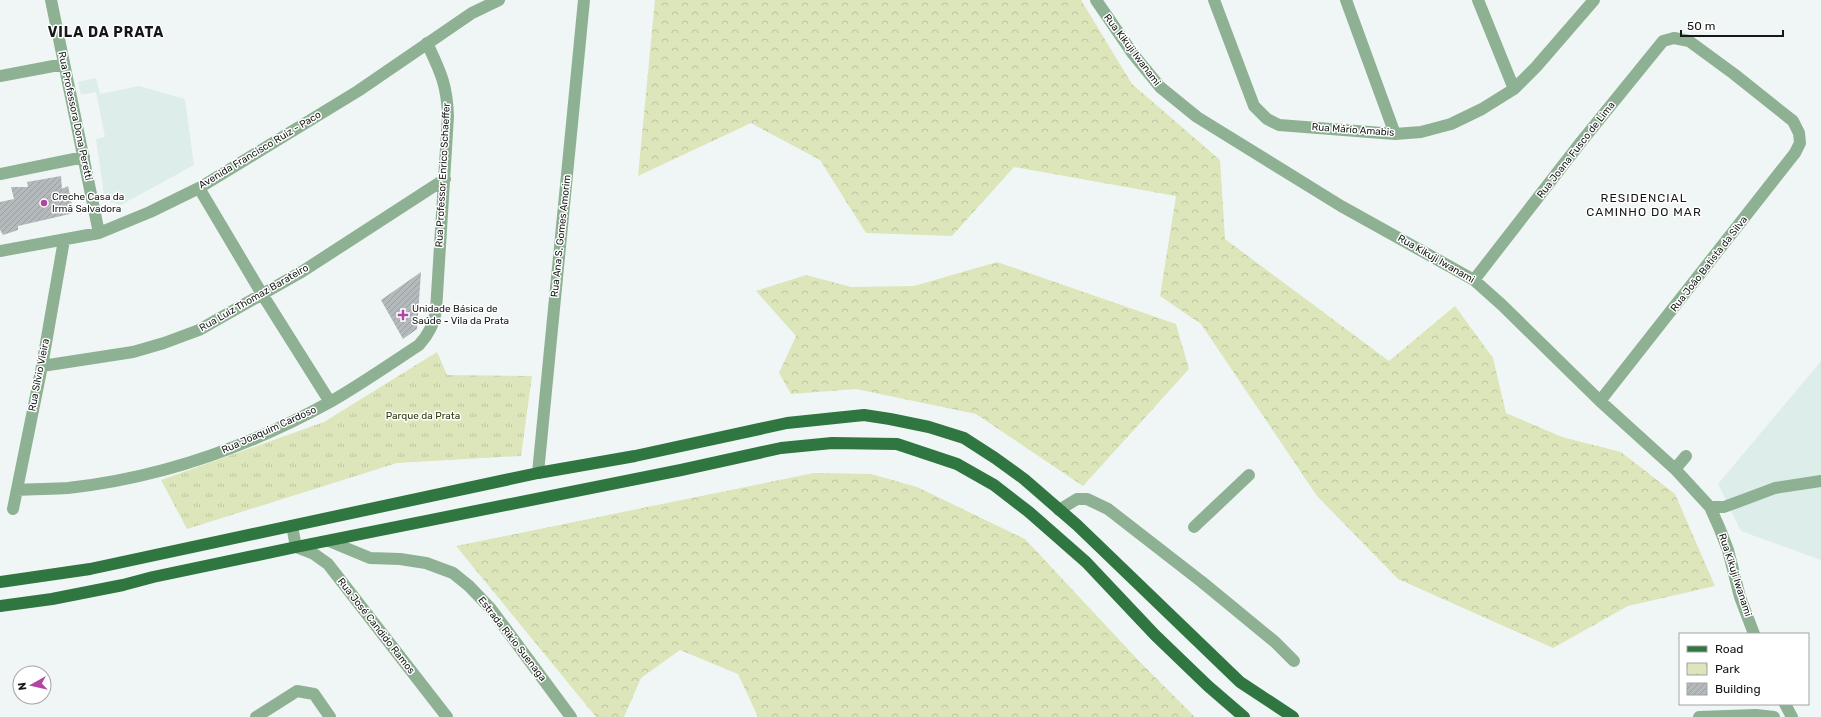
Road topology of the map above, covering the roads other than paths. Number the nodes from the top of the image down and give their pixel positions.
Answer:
1 (52, 0) edge
2 (499, 0) edge
3 (584, 0) edge
4 (1096, 0) edge
5 (1214, 0) edge
6 (1346, 0) edge
7 (1478, 0) edge
8 (1594, 0) edge
9 (1689, 41) joint
10 (427, 43) junction
11 (64, 64) junction
12 (0, 76) edge
13 (1514, 88) junction
14 (1395, 134) junction
15 (84, 157) junction
16 (0, 174) edge
17 (445, 178) junction
18 (199, 188) junction
19 (99, 233) junction
20 (64, 240) junction
21 (0, 252) edge
22 (1474, 280) junction
23 (262, 294) junction
24 (436, 310) joint
25 (42, 366) junction
26 (1600, 401) junction
27 (330, 402) junction
28 (1686, 456) dead end
29 (1675, 469) junction
30 (538, 473) junction
31 (1249, 475) dead end
32 (1821, 481) edge
33 (17, 490) junction
34 (1710, 507) junction
35 (13, 509) dead end
36 (1059, 510) junction
37 (292, 526) junction
38 (1194, 528) dead end
39 (329, 541) junction
40 (296, 547) junction
41 (0, 582) edge
42 (0, 606) edge
43 (1754, 633) edge
44 (1294, 661) dead end
45 (1786, 705) edge
46 (256, 717) edge
47 (330, 717) edge
48 (447, 717) edge
49 (571, 717) edge
50 (1244, 717) edge
51 (1293, 717) edge
52 (1699, 717) edge
53 (1774, 717) edge
54 (1792, 717) edge

1 - 11 street, Rua Professora Dona Peretti
2 - 10 street, Avenida Francisco Ruiz - Paco
3 - 30 street, Rua Ana S. Gomes Amorim
4 - 22 street, Rua Kikuji Iwanami
5 - 14 street, Rua Mário Amabis
6 - 14 street
7 - 13 street
8 - 13 street, Rua Mário Amabis
9 - 22 street, Rua Joana Fusco de Lima
9 - 26 street, Rua João Batista da Silva
10 - 17 street, Rua Professor Enrico Schaeffer
10 - 18 street, Avenida Francisco Ruiz - Paco
11 - 12 street
11 - 15 street, Rua Professora Dona Peretti
13 - 14 street, Rua Mário Amabis
15 - 16 street
15 - 19 street, Rua Professora Dona Peretti
17 - 23 street, Rua Luiz Thomaz Barateiro
17 - 24 street, Rua Professor Enrico Schaeffer
18 - 19 street, Avenida Francisco Ruiz - Paco
18 - 23 street
19 - 20 street, Avenida Francisco Ruiz - Paco
20 - 21 street, Avenida Francisco Ruiz - Paco
20 - 25 street, Rua Sílvio Vieira
22 - 26 street, Rua Kikuji Iwanami
23 - 25 street, Rua Luiz Thomaz Barateiro
23 - 27 street
24 - 27 street, Rua Joaquim Cardoso
25 - 33 street, Rua Sílvio Vieira
26 - 29 street, Rua Kikuji Iwanami
27 - 33 street, Rua Joaquim Cardoso
28 - 29 street
29 - 34 street, Rua Kikuji Iwanami
30 - 36 main road
30 - 37 main road
31 - 38 street
32 - 34 street
33 - 35 street, Rua Sílvio Vieira
34 - 43 street, Rua Kikuji Iwanami
36 - 44 street
36 - 51 main road
37 - 40 street
37 - 41 main road
39 - 40 main road
39 - 49 street, Estrada Rikio Suenaga
39 - 50 main road
40 - 42 main road
40 - 48 street, Rua José Candido Ramos
45 - 54 street
46 - 47 street
52 - 53 street

